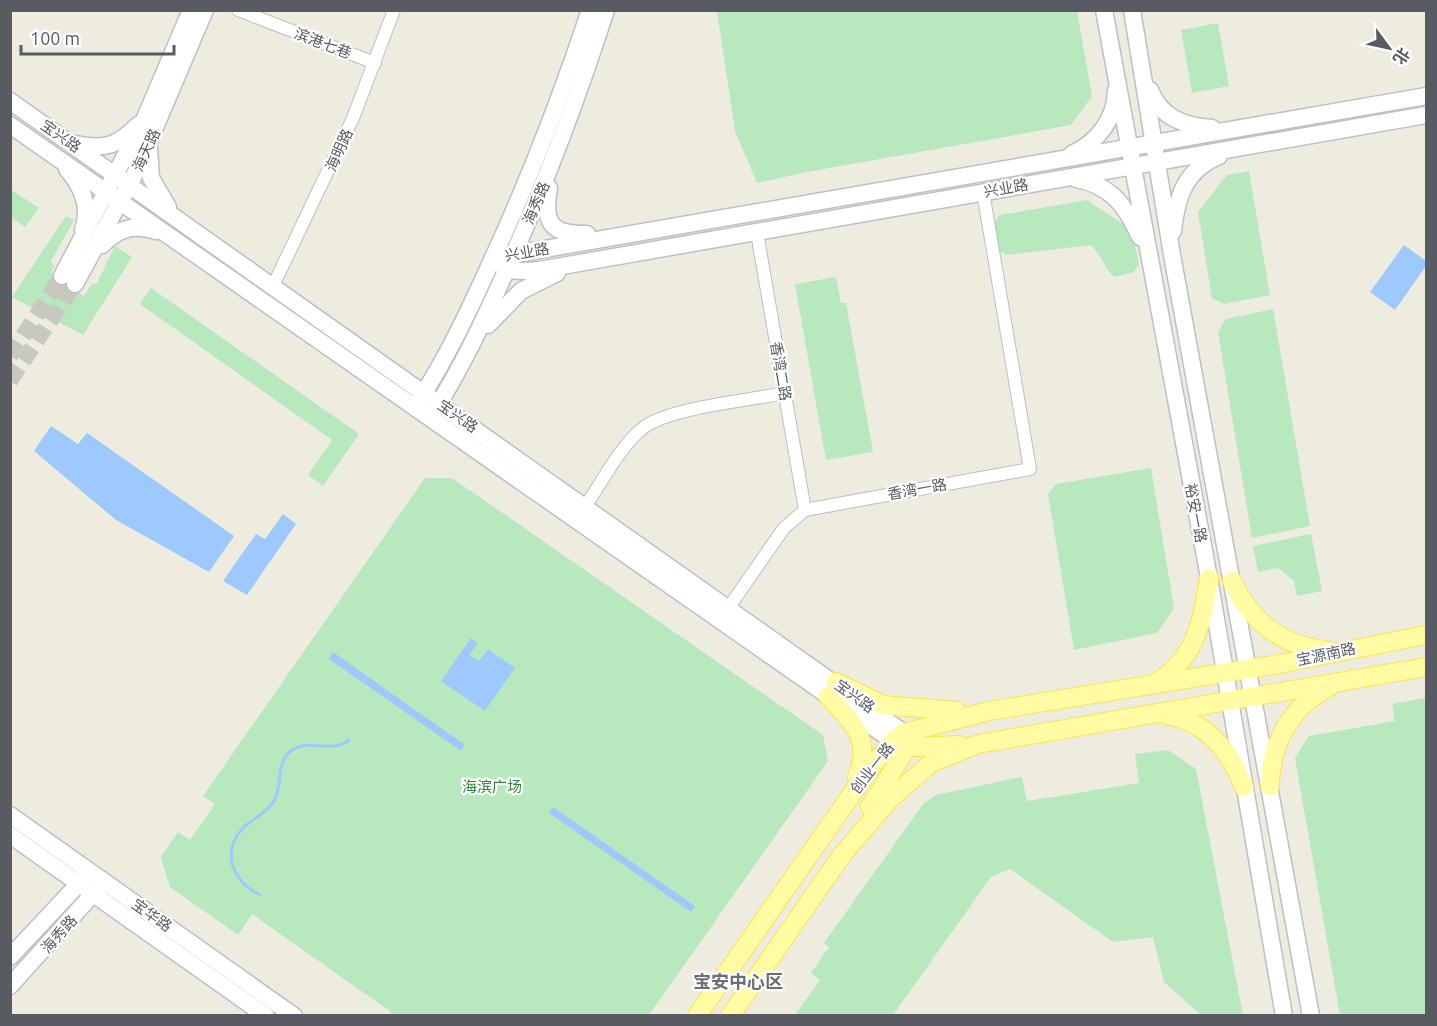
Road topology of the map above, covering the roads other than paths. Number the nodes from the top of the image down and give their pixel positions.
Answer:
1 (191, 10) edge
2 (205, 10) edge
3 (238, 10) edge
4 (394, 10) edge
5 (590, 10) edge
6 (606, 10) edge
7 (1104, 10) edge
8 (1132, 10) edge
9 (1140, 61) junction
10 (375, 63) junction
11 (1112, 65) junction
12 (1426, 96) edge
13 (10, 101) edge
14 (1426, 115) edge
15 (146, 118) junction
16 (10, 125) edge
17 (1249, 127) junction
18 (69, 142) junction
19 (150, 143) junction
20 (1154, 143) junction
21 (1254, 145) junction
22 (1131, 147) junction
23 (59, 159) junction
24 (1058, 160) junction
25 (1157, 161) junction
26 (553, 163) junction
27 (1133, 166) junction
28 (1064, 178) junction
29 (123, 180) junction
30 (983, 192) junction
31 (114, 197) junction
32 (176, 218) junction
33 (757, 232) junction
34 (166, 234) junction
35 (624, 235) junction
36 (85, 250) junction
37 (1172, 255) junction
38 (1149, 256) junction
39 (494, 258) junction
40 (510, 262) junction
41 (575, 264) junction
42 (68, 280) tunnel mouth
43 (273, 286) junction
44 (467, 352) junction
45 (425, 392) junction
46 (785, 393) junction
47 (440, 403) junction
48 (415, 408) junction
49 (429, 418) junction
50 (586, 506) junction
51 (805, 510) junction
52 (1209, 578) junction
53 (1232, 581) junction
54 (729, 607) junction
55 (1426, 635) edge
56 (1339, 651) junction
57 (1426, 666) edge
58 (1248, 669) junction
59 (1225, 673) junction
60 (1345, 681) junction
61 (1149, 686) junction
62 (832, 689) junction
63 (1254, 698) junction
64 (1230, 702) junction
65 (989, 711) junction
66 (1158, 714) junction
67 (901, 740) junction
68 (978, 744) junction
69 (1270, 786) junction
70 (1244, 787) junction
71 (848, 800) junction
72 (10, 815) edge
73 (10, 835) edge
74 (842, 855) junction
75 (85, 877) junction
76 (105, 881) junction
77 (94, 894) junction
78 (178, 944) junction
79 (10, 957) edge
80 (10, 986) edge
81 (266, 1016) edge
82 (294, 1016) edge
83 (697, 1016) edge
84 (730, 1016) edge
85 (1284, 1016) edge
86 (1311, 1016) edge

1 - 15 main road, 海天路
2 - 19 main road, 海天路
3 - 10 street, 滨港七巷
4 - 10 street, 海明路
5 - 39 main road, 海秀路
6 - 26 main road, 海秀路
7 - 11 main road, 裕安一路
8 - 9 main road, 裕安一路
9 - 17 main road
9 - 20 main road, 裕安一路
10 - 43 street, 海明路
11 - 22 main road, 裕安一路
11 - 24 main road
12 - 17 main road, 兴业路
13 - 18 main road, 宝兴路
14 - 21 main road, 兴业路
15 - 18 main road
15 - 29 main road, 海天路
16 - 23 main road, 宝兴路
17 - 20 main road, 兴业路
18 - 29 main road, 宝兴路
19 - 29 main road, 海天路
19 - 32 main road
20 - 22 main road, 兴业路
20 - 25 main road, 裕安一路
21 - 25 main road, 兴业路
21 - 37 main road
22 - 24 main road, 兴业路
22 - 27 main road, 裕安一路
23 - 31 main road, 宝兴路
23 - 36 main road
24 - 35 main road, 兴业路
25 - 27 main road, 兴业路
25 - 37 main road, 裕安一路
26 - 35 main road
26 - 40 main road, 海秀路
27 - 28 main road, 兴业路
27 - 38 main road, 裕安一路
28 - 30 main road, 兴业路
28 - 38 main road
29 - 31 main road, 海天路
29 - 32 main road, 宝兴路
30 - 33 main road, 兴业路
30 - 51 street, 香湾一路
31 - 34 main road, 宝兴路
31 - 36 main road, 海天路
32 - 43 main road, 宝兴路
33 - 41 main road, 兴业路
33 - 46 street, 香湾二路
34 - 36 main road
34 - 48 main road, 宝兴路
35 - 40 main road, 兴业路
36 - 42 main road, 海天路
37 - 53 main road, 裕安一路
38 - 52 main road, 裕安一路
39 - 40 main road, 兴业路
39 - 45 main road, 海秀路
40 - 41 main road, 兴业路
40 - 44 main road, 海秀路
41 - 44 main road
43 - 45 main road, 宝兴路
44 - 47 main road, 海秀路
45 - 47 main road, 宝兴路
45 - 48 main road, 海秀路
46 - 50 street
46 - 51 street, 香湾二路
47 - 49 main road, 海秀路
47 - 50 main road, 宝兴路
48 - 49 main road, 宝兴路
49 - 62 main road, 宝兴路
50 - 54 main road, 宝兴路
51 - 54 street
52 - 59 main road, 裕安一路
52 - 61 main road
53 - 56 main road
53 - 58 main road, 裕安一路
54 - 62 main road, 宝兴路
55 - 56 main road, 宝源南路
56 - 58 main road, 宝源南路
57 - 60 main road, 宝源南路
58 - 59 main road, 宝源南路
58 - 63 main road, 裕安一路
59 - 61 main road, 创业一路
59 - 64 main road, 裕安一路
60 - 63 main road, 宝源南路
60 - 69 main road
61 - 65 main road, 创业一路
62 - 65 main road
62 - 67 main road, 宝兴路
62 - 71 main road
63 - 64 main road, 宝源南路
63 - 69 main road, 裕安一路
64 - 66 main road
64 - 70 main road, 裕安一路
65 - 67 main road, 创业一路
66 - 68 main road
66 - 70 main road
67 - 68 main road
67 - 71 main road, 创业一路
67 - 74 main road
68 - 74 main road
69 - 86 main road, 裕安一路
70 - 85 main road, 裕安一路
71 - 83 main road, 创业一路
72 - 75 main road, 宝华路
73 - 75 main road, 宝华路
74 - 84 main road
75 - 76 main road, 宝华路
75 - 77 main road, 宝华路
75 - 79 main road, 海秀路
76 - 77 main road, 海秀路
76 - 78 main road, 宝华路
77 - 78 main road, 宝华路
77 - 80 main road, 海秀路
78 - 81 main road, 宝华路
78 - 82 main road, 宝华路

